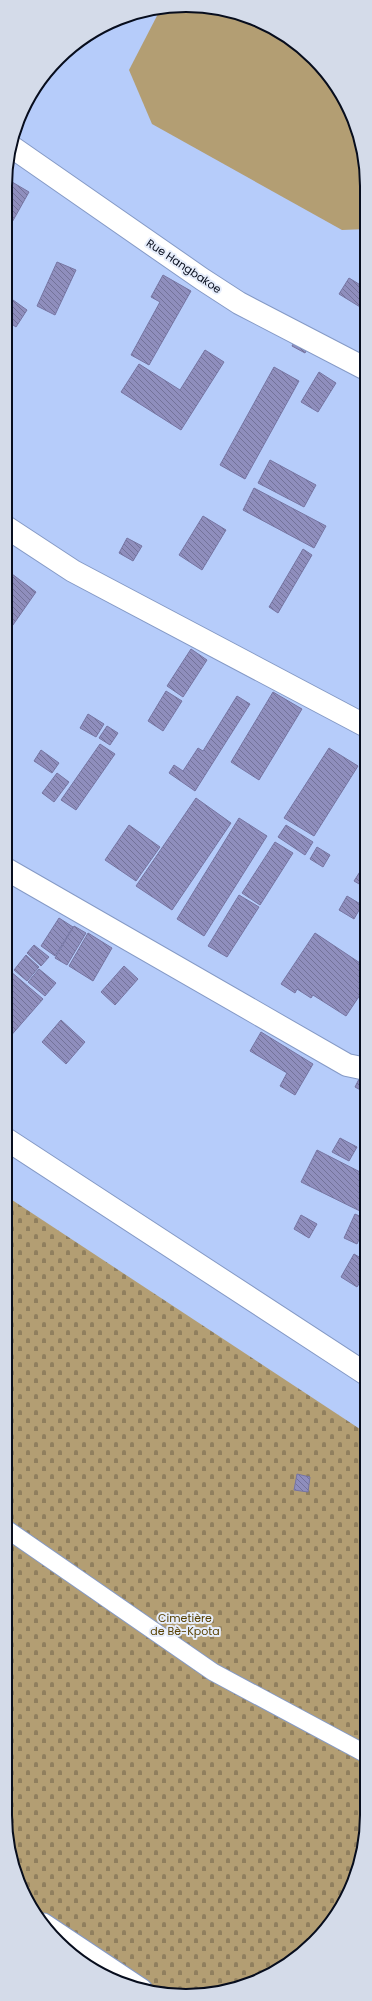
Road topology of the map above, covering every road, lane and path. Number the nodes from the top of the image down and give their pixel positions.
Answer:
1 (16, 150) edge
2 (360, 366) edge
3 (12, 531) edge
4 (360, 723) edge
5 (12, 872) edge
6 (360, 1068) edge
7 (12, 1143) edge
8 (360, 1370) edge
9 (12, 1533) edge
10 (360, 1751) edge
11 (54, 1929) edge
12 (130, 1980) edge

1 - 2 street, Rue Hangbakoe
3 - 4 street
5 - 6 street
7 - 8 street
9 - 10 lane
11 - 12 lane

